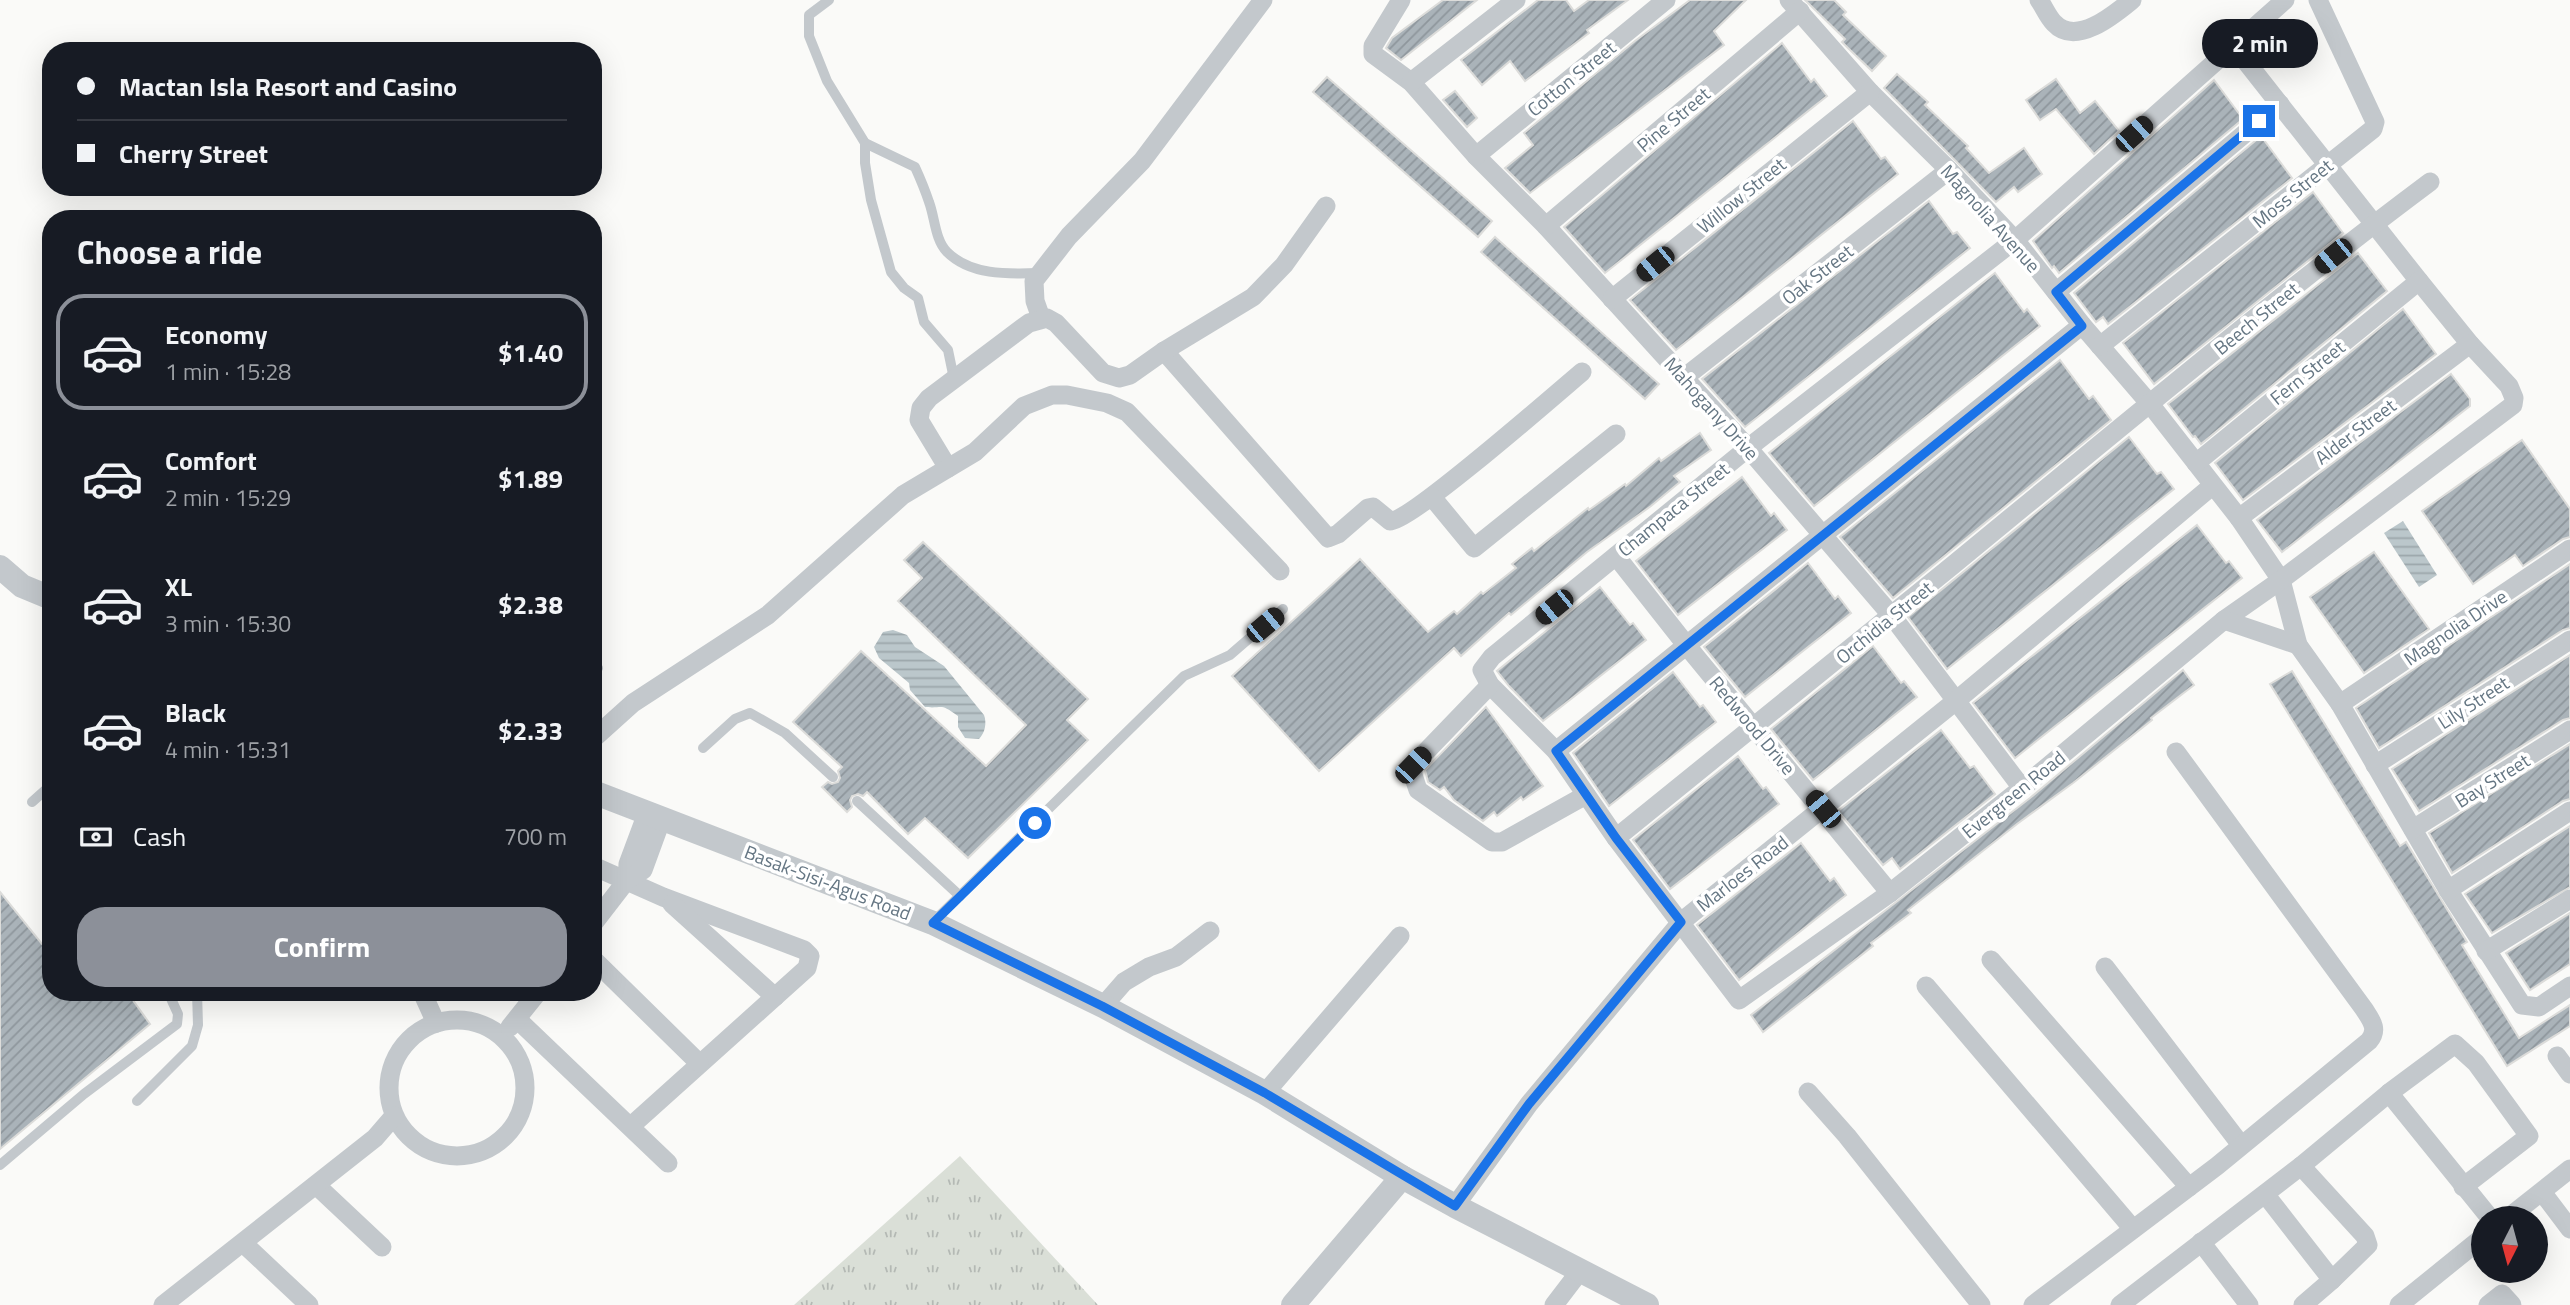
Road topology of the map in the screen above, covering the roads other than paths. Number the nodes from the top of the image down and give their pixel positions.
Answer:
1 (829, 0) edge
2 (1263, 0) edge
3 (1401, 0) edge
4 (1516, 0) edge
5 (1666, 0) edge
6 (2039, 0) edge
7 (2132, 0) edge
8 (2285, 0) edge
9 (2318, 0) edge
10 (1795, 6) edge
11 (2233, 45) junction
12 (1411, 82) junction
13 (1870, 92) junction
14 (2280, 104) junction
15 (865, 143) junction
16 (1476, 156) junction
17 (2327, 165) junction
18 (1949, 170) junction
19 (2430, 182) dead end
20 (1326, 206) dead end
21 (2374, 224) junction
22 (1546, 226) junction
23 (2015, 240) junction
24 (1040, 273) junction
25 (2419, 281) junction
26 (2056, 292) junction
27 (1612, 299) junction
28 (1041, 318) junction
29 (2082, 326) junction
30 (2470, 344) junction
31 (2100, 346) junction
32 (1164, 351) junction
33 (1582, 372) dead end
34 (1685, 377) junction
35 (954, 379) junction
36 (2150, 404) junction
37 (1616, 434) dead end
38 (1748, 448) junction
39 (2196, 463) junction
40 (948, 468) junction
41 (2212, 486) junction
42 (1432, 497) junction
43 (2239, 518) junction
44 (1824, 535) junction
45 (2570, 549) edge
46 (1616, 556) junction
47 (0, 567) edge
48 (1280, 570) dead end
49 (2281, 580) junction
50 (42, 594) edge
51 (1283, 610) dead end
52 (1892, 616) junction
53 (2224, 620) junction
54 (2570, 640) edge
55 (2298, 645) junction
56 (1687, 646) junction
57 (1490, 685) junction
58 (1957, 700) junction
59 (2340, 704) junction
60 (1755, 727) junction
61 (2570, 730) edge
62 (602, 731) edge
63 (703, 748) dead end
64 (1556, 751) junction
65 (2176, 752) dead end
66 (2375, 765) junction
67 (832, 777) dead end
68 (2022, 788) junction
69 (42, 793) edge
70 (1586, 795) junction
71 (602, 796) edge
72 (32, 802) dead end
73 (858, 802) dead end
74 (1823, 809) junction
75 (2570, 811) edge
76 (654, 816) junction
77 (2413, 829) junction
78 (1616, 838) junction
79 (602, 870) edge
80 (627, 880) junction
81 (2448, 890) junction
82 (1890, 893) junction
83 (960, 896) junction
84 (663, 897) junction
85 (2570, 899) edge
86 (602, 912) edge
87 (1681, 922) junction
88 (933, 923) junction
89 (1210, 931) dead end
90 (1400, 936) dead end
91 (2486, 951) junction
92 (1992, 960) dead end
93 (2105, 967) dead end
94 (602, 968) edge
95 (1926, 986) dead end
96 (2570, 986) edge
97 (775, 997) junction
98 (172, 1001) edge
99 (197, 1001) edge
100 (426, 1001) edge
101 (531, 1001) edge
102 (1102, 1006) junction
103 (517, 1018) junction
104 (436, 1023) junction
105 (502, 1037) junction
106 (2557, 1056) dead end
107 (699, 1063) junction
108 (2570, 1074) edge
109 (1808, 1092) dead end
110 (1265, 1093) junction
111 (2389, 1093) junction
112 (137, 1101) dead end
113 (394, 1116) junction
114 (631, 1126) junction
115 (2241, 1145) junction
116 (668, 1163) dead end
117 (0, 1165) edge
118 (2301, 1166) junction
119 (2570, 1169) edge
120 (1402, 1177) junction
121 (316, 1185) junction
122 (2189, 1187) junction
123 (2463, 1187) junction
124 (2542, 1192) junction
125 (2265, 1194) junction
126 (1455, 1206) junction
127 (2480, 1206) edge
128 (2524, 1206) edge
129 (2133, 1229) junction
130 (2570, 1229) edge
131 (2200, 1242) junction
132 (243, 1243) junction
133 (382, 1247) dead end
134 (2471, 1247) edge
135 (1580, 1271) junction
136 (2332, 1280) junction
137 (169, 1303) edge
138 (2131, 1303) edge
139 (2406, 1303) edge
140 (309, 1305) edge
141 (1293, 1305) edge
142 (1554, 1305) edge
143 (1647, 1305) edge
144 (1982, 1305) edge
145 (2033, 1305) edge
146 (2249, 1305) edge
147 (2303, 1305) edge
148 (2488, 1305) edge
149 (2512, 1305) edge

1 - 15 lane
2 - 24 street
3 - 12 street, Mahogany Drive
4 - 12 street
5 - 16 street, Cotton Street
6 - 7 street
8 - 11 street, Champaca Street
9 - 17 street, Moss Street
10 - 13 street, Magnolia Avenue
10 - 22 street, Pine Street
11 - 14 street
11 - 23 street, Champaca Street
12 - 16 street, Mahogany Drive
13 - 18 street, Magnolia Avenue
13 - 27 street, Willow Street
14 - 17 street
14 - 26 street
15 - 24 lane
15 - 35 lane
16 - 22 street, Mahogany Drive
17 - 21 street
17 - 31 street, Moss Street
18 - 23 street, Magnolia Avenue
18 - 34 street, Oak Street
19 - 21 street, Beech Street
20 - 32 street
21 - 25 street
21 - 36 street, Beech Street
22 - 27 street, Mahogany Drive
23 - 26 street, Magnolia Avenue
23 - 38 street, Champaca Street
24 - 28 street
25 - 30 street
25 - 39 street, Fern Street
26 - 29 street, Magnolia Avenue
27 - 34 street, Mahogany Drive
28 - 32 street
28 - 35 street
29 - 31 street, Magnolia Avenue
29 - 44 street
30 - 43 street, Alder Street
30 - 49 street, Evergreen Road
31 - 36 street, Magnolia Avenue
32 - 42 street
33 - 42 street
34 - 38 street, Mahogany Drive
35 - 40 street
36 - 39 street, Magnolia Avenue
36 - 52 street, Orchidia Street
37 - 42 street
38 - 44 street, Mahogany Drive
38 - 46 street, Champaca Street
39 - 41 street, Magnolia Avenue
40 - 48 street
40 - 62 street
41 - 43 street, Magnolia Avenue
41 - 58 street, Marloes Road
43 - 49 street, Magnolia Avenue
44 - 52 street, Mahogany Drive
44 - 56 street
45 - 59 street, Magnolia Drive
46 - 56 street, Redwood Drive
46 - 57 street, Champaca Street
47 - 50 street
49 - 53 street, Evergreen Road
49 - 55 street, Magnolia Avenue
51 - 83 lane
52 - 58 street, Mahogany Drive
52 - 60 street, Orchidia Street
53 - 55 street
53 - 68 street, Evergreen Road
54 - 66 street, Lily Street
55 - 59 street
56 - 60 street, Redwood Drive
56 - 64 street
57 - 64 street
57 - 70 street
58 - 68 street, Mahogany Drive
58 - 74 street, Marloes Road
59 - 66 street
60 - 74 street, Redwood Drive
60 - 78 street, Orchidia Street
61 - 77 street, Bay Street
63 - 67 lane
64 - 70 street
65 - 115 street
66 - 77 street
68 - 82 street, Evergreen Road
69 - 72 lane
70 - 78 street
71 - 76 street, Basak-Sisi-Agus Road
73 - 83 lane
74 - 82 street, Redwood Drive
74 - 87 street, Marloes Road
75 - 81 street
76 - 80 street
76 - 88 street, Basak-Sisi-Agus Road
77 - 81 street
78 - 87 street
79 - 80 street
80 - 84 street
80 - 86 street
81 - 91 street
82 - 87 street, Evergreen Road
83 - 88 lane
84 - 97 street
84 - 97 street
85 - 91 street
87 - 126 street, Marloes Road
88 - 102 street, Basak-Sisi-Agus Road
89 - 102 street
90 - 110 street
91 - 96 street
92 - 122 street
93 - 115 street
94 - 107 street
95 - 129 street
97 - 107 street
98 - 117 lane
99 - 112 lane
100 - 104 street
101 - 103 street
102 - 110 street, Basak-Sisi-Agus Road
103 - 105 street
103 - 114 street
104 - 105 street
104 - 113 street
105 - 113 street
106 - 108 street
107 - 114 street
109 - 144 street
110 - 120 street, Basak-Sisi-Agus Road
111 - 118 street
111 - 123 street
111 - 123 street
113 - 121 street
114 - 116 street
115 - 122 street
118 - 125 street
118 - 136 street
119 - 124 street
120 - 126 street, Basak-Sisi-Agus Road
120 - 141 street
121 - 132 street
121 - 133 street
122 - 129 street
123 - 127 street
124 - 128 street
124 - 130 street
125 - 131 street
125 - 136 street
126 - 135 street, Basak-Sisi-Agus Road
129 - 145 street
131 - 138 street
131 - 146 street
132 - 137 street
132 - 140 street
134 - 139 street
135 - 142 street
135 - 143 street, Basak-Sisi-Agus Road
136 - 147 street
148 - 149 street

